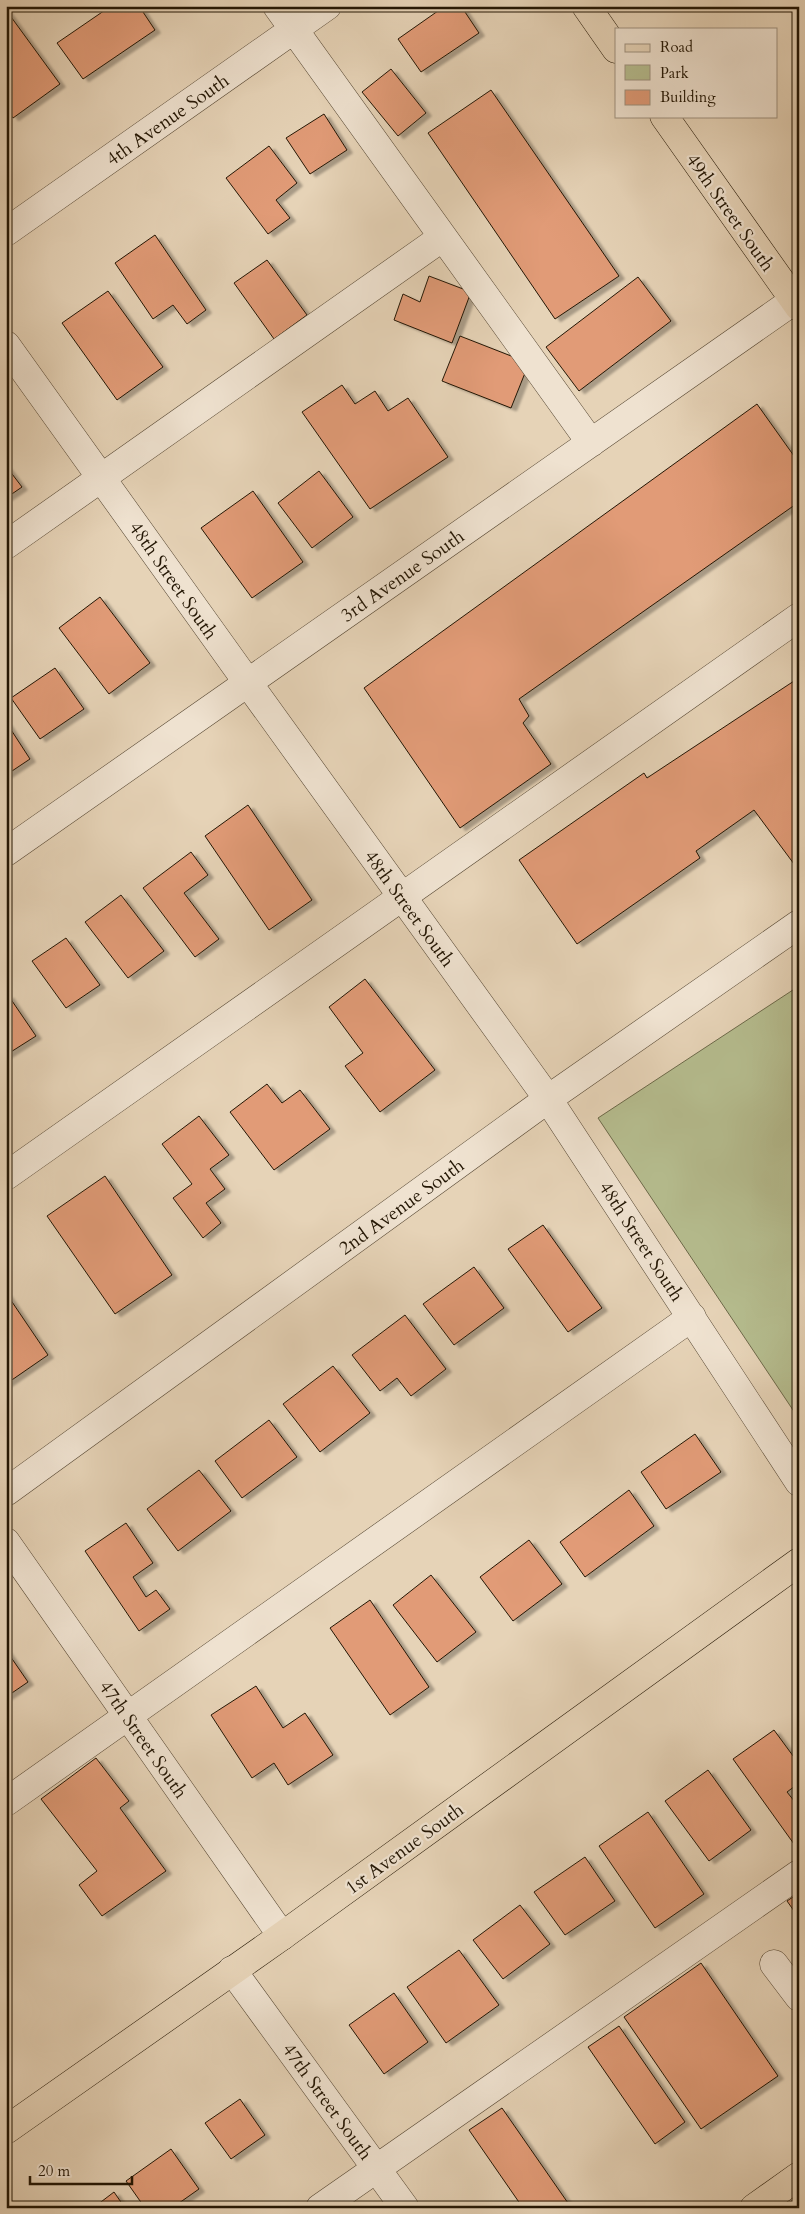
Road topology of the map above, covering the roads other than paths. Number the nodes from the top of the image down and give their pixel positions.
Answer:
1 (277, 6) edge
2 (328, 6) edge
3 (586, 6) edge
4 (294, 30) junction
5 (615, 49) edge
6 (665, 118) edge
7 (6, 232) edge
8 (443, 237) junction
9 (797, 302) edge
10 (6, 345) edge
11 (591, 443) junction
12 (101, 478) junction
13 (6, 545) edge
14 (799, 617) edge
15 (248, 683) junction
16 (6, 852) edge
17 (402, 897) junction
18 (799, 924) edge
19 (548, 1099) junction
20 (6, 1176) edge
21 (692, 1318) junction
22 (799, 1482) edge
23 (6, 1492) edge
24 (6, 1542) edge
25 (799, 1562) edge
26 (128, 1716) junction
27 (6, 1802) edge
28 (799, 1874) edge
29 (282, 1936) junction
30 (774, 1964) dead end
31 (232, 1970) junction
32 (799, 1998) edge
33 (6, 2130) edge
34 (377, 2167) junction
35 (799, 2176) edge
36 (320, 2208) edge
37 (406, 2208) edge
38 (754, 2208) edge

1 - 4 street
2 - 4 street, 4th Avenue South
3 - 5 main road
4 - 7 street, 4th Avenue South
4 - 8 street
6 - 9 main road, 49th Street South
8 - 11 street
8 - 12 street
9 - 11 street, 3rd Avenue South
10 - 12 street, 48th Street South
11 - 15 street, 3rd Avenue South
12 - 13 street
12 - 15 street, 48th Street South
14 - 17 street
15 - 16 street, 3rd Avenue South
15 - 17 street, 48th Street South
17 - 19 street, 48th Street South
17 - 20 street
18 - 19 street, 2nd Avenue South
19 - 21 street, 48th Street South
19 - 23 street, 2nd Avenue South
21 - 22 street, 48th Street South
21 - 26 street
24 - 26 street, 47th Street South
25 - 29 main road, 1st Avenue South
26 - 27 street
26 - 29 street, 47th Street South
28 - 34 street
29 - 31 main road, 1st Avenue South
30 - 32 street
31 - 33 main road, 1st Avenue South
31 - 34 street, 47th Street South
34 - 36 street
34 - 37 street, 47th Street South
35 - 38 main road

